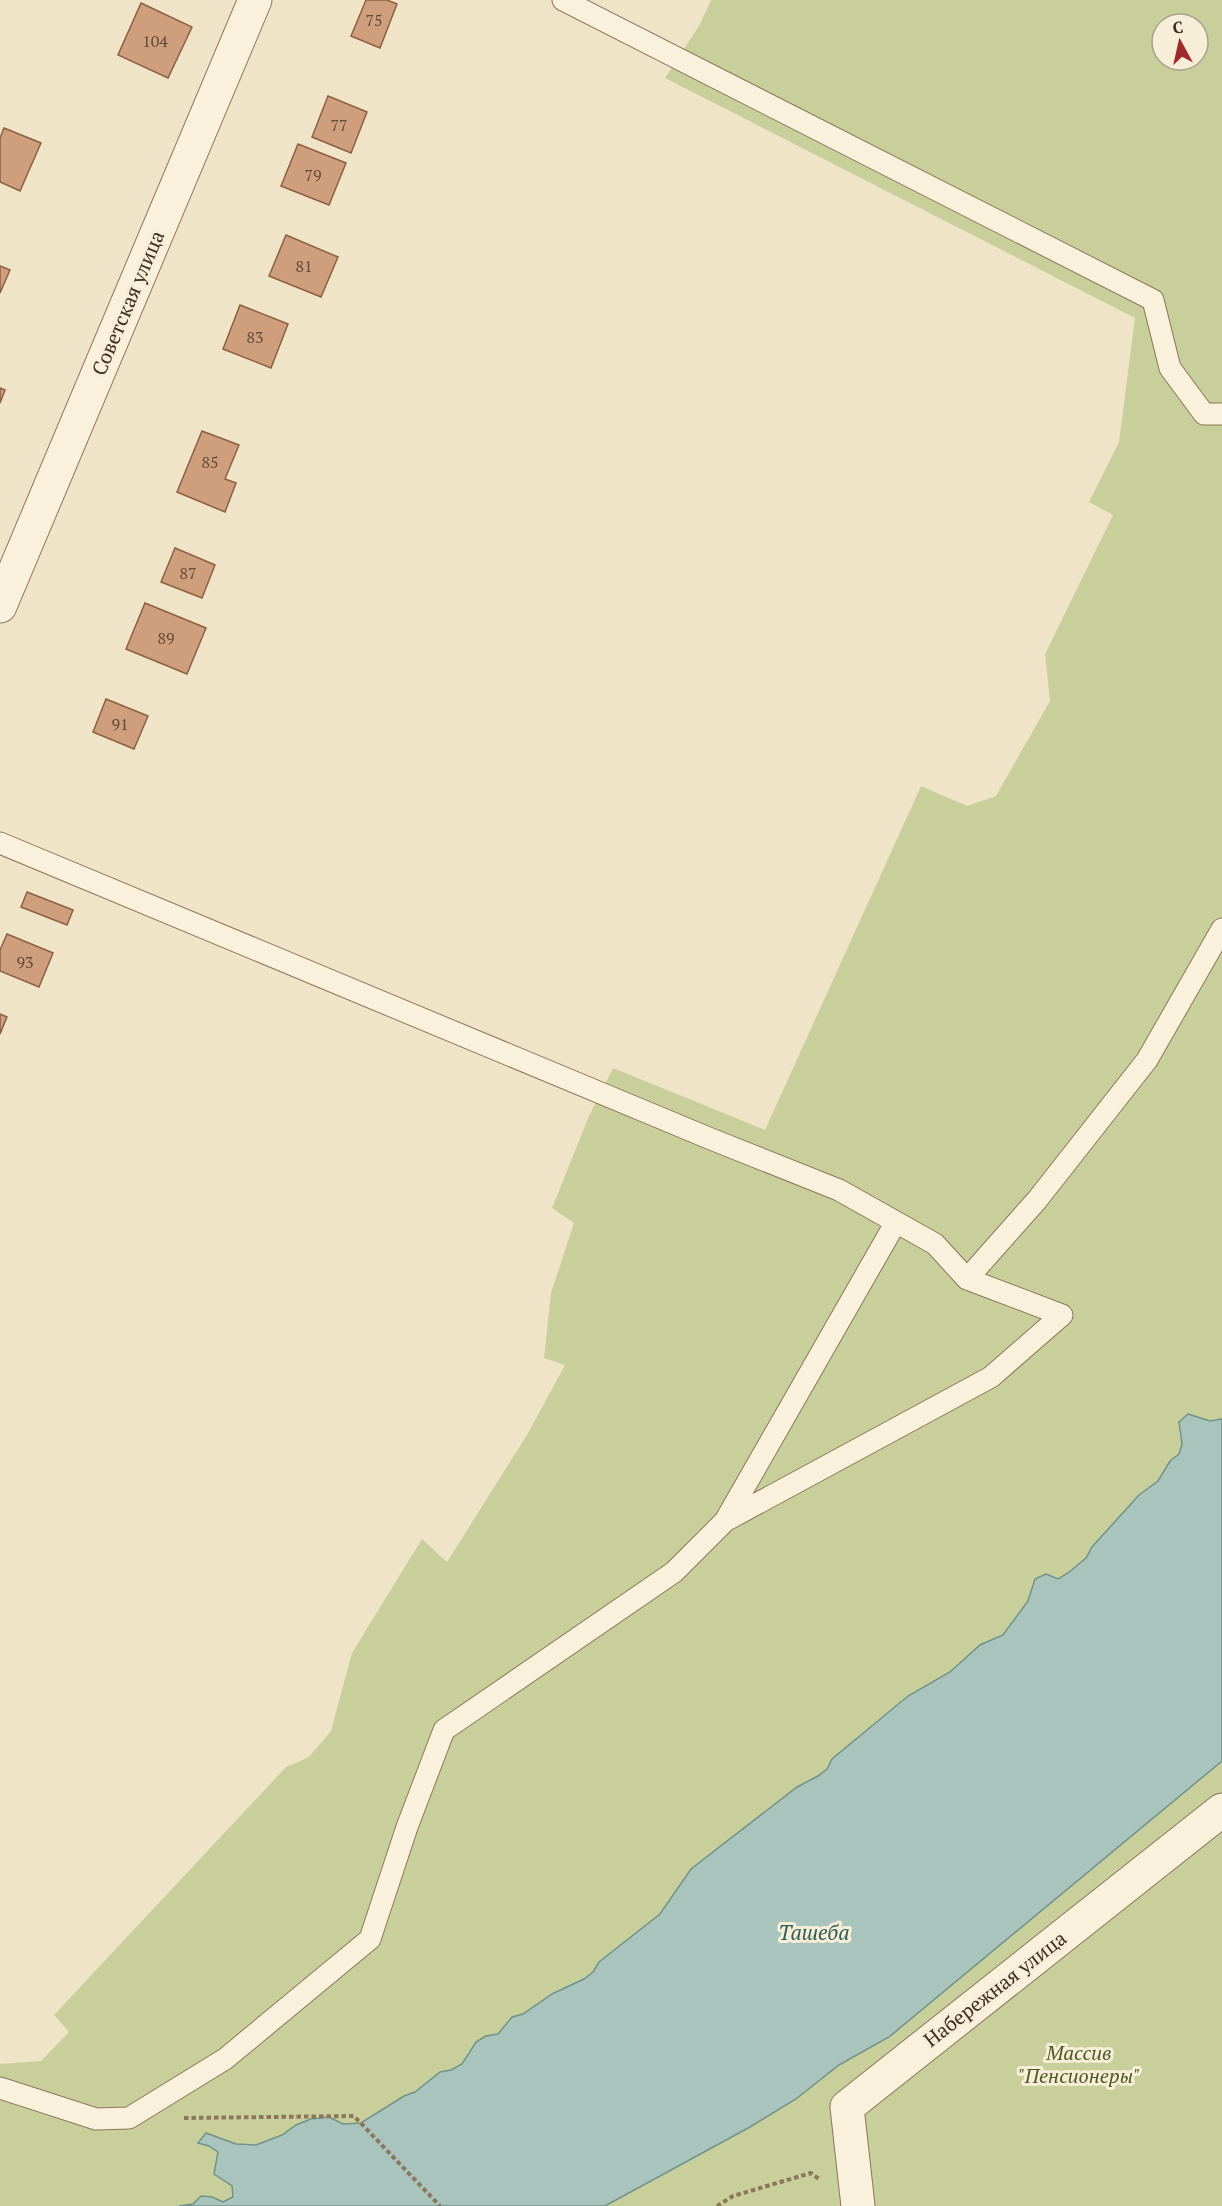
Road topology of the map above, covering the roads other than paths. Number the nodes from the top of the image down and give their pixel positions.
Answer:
1 (255, 0) edge
2 (563, 0) edge
3 (1222, 414) edge
4 (0, 606) edge
5 (0, 843) edge
6 (1222, 929) edge
7 (896, 1222) junction
8 (967, 1279) junction
9 (725, 1521) junction
10 (1222, 1810) edge
11 (0, 2088) edge
12 (858, 2206) edge

1 - 4 street, Советская улица
2 - 3 lane
5 - 7 lane
6 - 8 lane
7 - 8 lane
7 - 9 lane
8 - 9 lane
9 - 11 lane
10 - 12 street, Набережная улица

